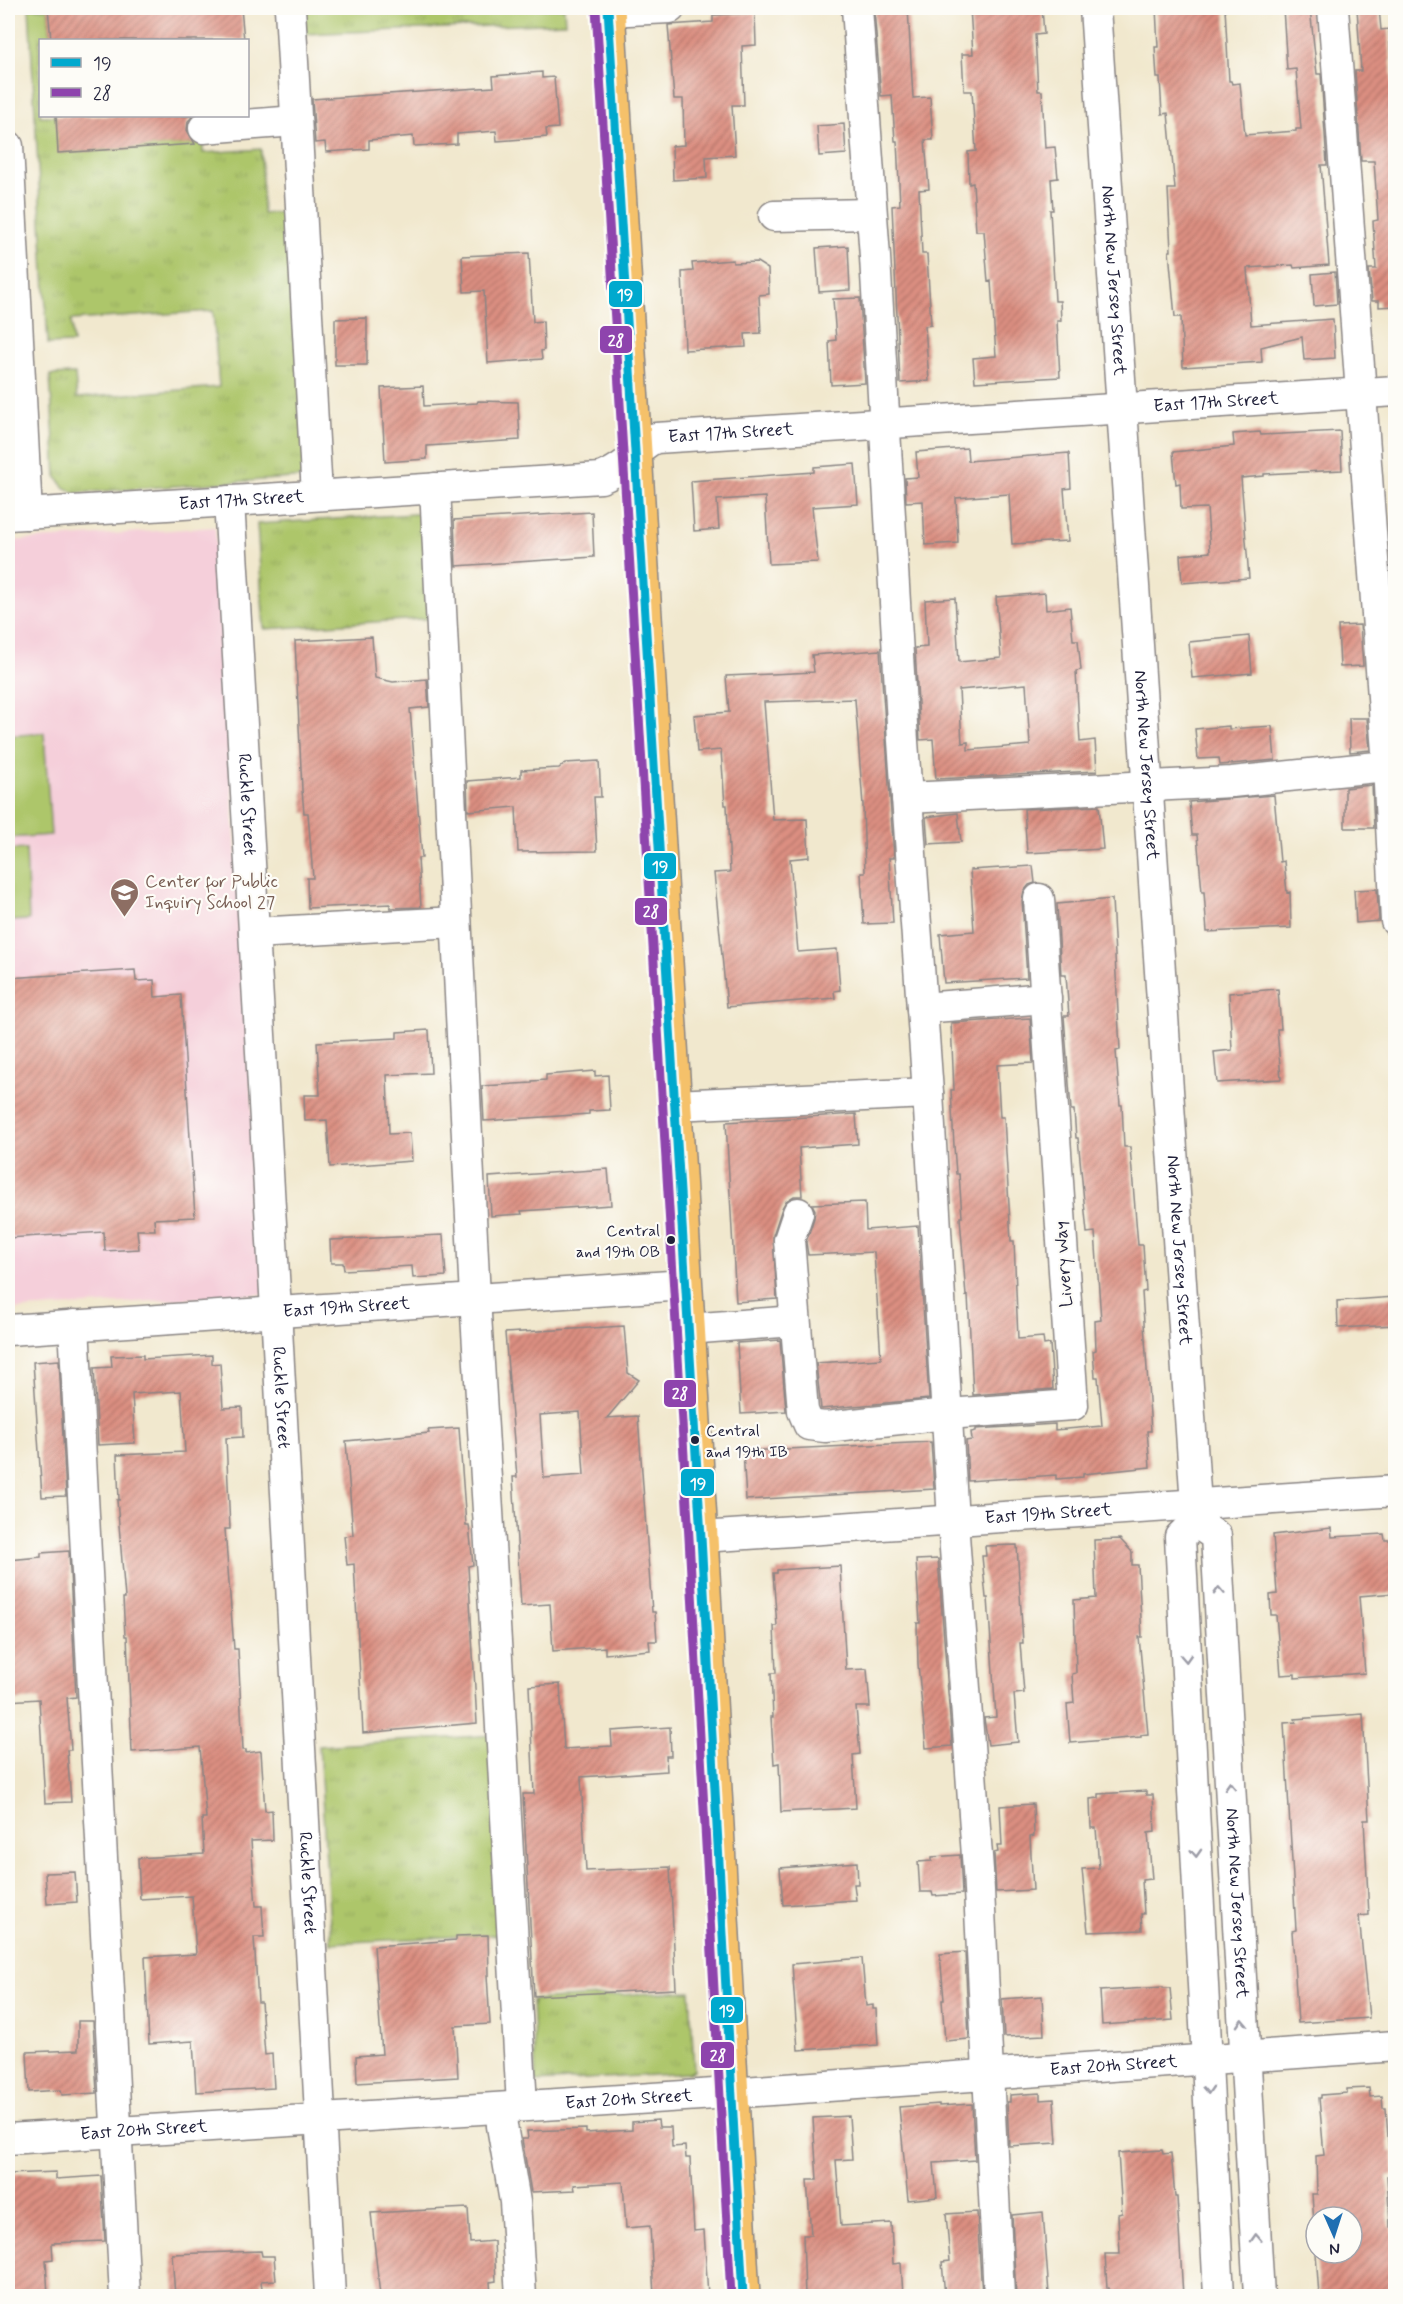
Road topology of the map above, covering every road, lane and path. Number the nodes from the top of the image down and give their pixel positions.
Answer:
1 (290, 8) edge
2 (670, 8) edge
3 (857, 8) edge
4 (1095, 8) edge
5 (1333, 8) edge
6 (608, 9) edge
7 (296, 121) junction
8 (204, 128) dead end
9 (8, 146) edge
10 (8, 182) edge
11 (871, 214) junction
12 (774, 216) dead end
13 (1395, 391) edge
14 (1360, 393) junction
15 (1122, 408) junction
16 (883, 424) junction
17 (634, 456) junction
18 (435, 488) junction
19 (317, 495) junction
20 (229, 501) junction
21 (17, 515) edge
22 (1392, 766) edge
23 (1147, 785) junction
24 (908, 798) junction
25 (1039, 899) dead end
26 (1395, 921) edge
27 (456, 922) junction
28 (254, 933) junction
29 (1046, 998) junction
30 (922, 1008) junction
31 (928, 1093) junction
32 (674, 1105) junction
33 (798, 1213) dead end
34 (685, 1285) junction
35 (475, 1298) junction
36 (276, 1310) junction
37 (795, 1321) junction
38 (74, 1325) junction
39 (687, 1329) junction
40 (8, 1330) edge
41 (947, 1414) junction
42 (1395, 1491) edge
43 (1195, 1513) junction
44 (953, 1521) junction
45 (701, 1537) junction
46 (1395, 2046) edge
47 (1244, 2057) junction
48 (1207, 2060) junction
49 (987, 2075) junction
50 (732, 2093) junction
51 (511, 2107) junction
52 (320, 2119) junction
53 (116, 2132) junction
54 (8, 2139) edge
55 (125, 2296) edge
56 (330, 2296) edge
57 (521, 2296) edge
58 (743, 2296) edge
59 (999, 2296) edge
60 (1219, 2296) edge
61 (1259, 2296) edge

1 - 7 street
2 - 6 street
3 - 11 street
4 - 15 street, North New Jersey Street
5 - 14 street
6 - 17 main road
7 - 8 street
7 - 19 street
9 - 10 street
10 - 21 street
11 - 12 street
11 - 16 street
13 - 14 street, East 17th Street
14 - 15 street, East 17th Street
14 - 22 street
15 - 16 street, East 17th Street
15 - 23 street, North New Jersey Street
16 - 17 street, East 17th Street
16 - 24 street
17 - 18 street, East 17th Street
17 - 32 main road
18 - 19 street, East 17th Street
18 - 27 street
19 - 20 street, East 17th Street
20 - 21 street, East 17th Street
20 - 28 street, Ruckle Street
22 - 23 street
22 - 26 street
23 - 24 street
23 - 43 street, North New Jersey Street
24 - 30 street
25 - 29 street, Livery Way
27 - 28 street
27 - 35 street
28 - 36 street, Ruckle Street
29 - 30 street
29 - 41 street, Livery Way
30 - 31 street
31 - 32 street
31 - 41 street
32 - 34 main road
33 - 37 street
34 - 35 street, East 19th Street
34 - 39 main road
35 - 36 street, East 19th Street
35 - 51 street
36 - 38 street, East 19th Street
36 - 52 street, Ruckle Street
37 - 39 street
37 - 41 street
38 - 40 street, East 19th Street
38 - 53 street
39 - 45 main road
41 - 44 street
42 - 43 street, East 19th Street
43 - 44 street, East 19th Street
47 -> 43 street, North New Jersey Street
43 -> 48 street, North New Jersey Street
44 - 45 street, East 19th Street
44 - 49 street
45 - 50 main road
46 - 47 street, East 20th Street
47 - 48 street, East 20th Street
61 -> 47 street, North New Jersey Street
48 - 49 street, East 20th Street
48 -> 60 street, North New Jersey Street
49 - 50 street, East 20th Street
49 - 59 street
50 - 51 street, East 20th Street
50 - 58 main road
51 - 52 street, East 20th Street
51 - 57 street
52 - 53 street, East 20th Street
52 - 56 street, Ruckle Street
53 - 54 street, East 20th Street
53 - 55 street

